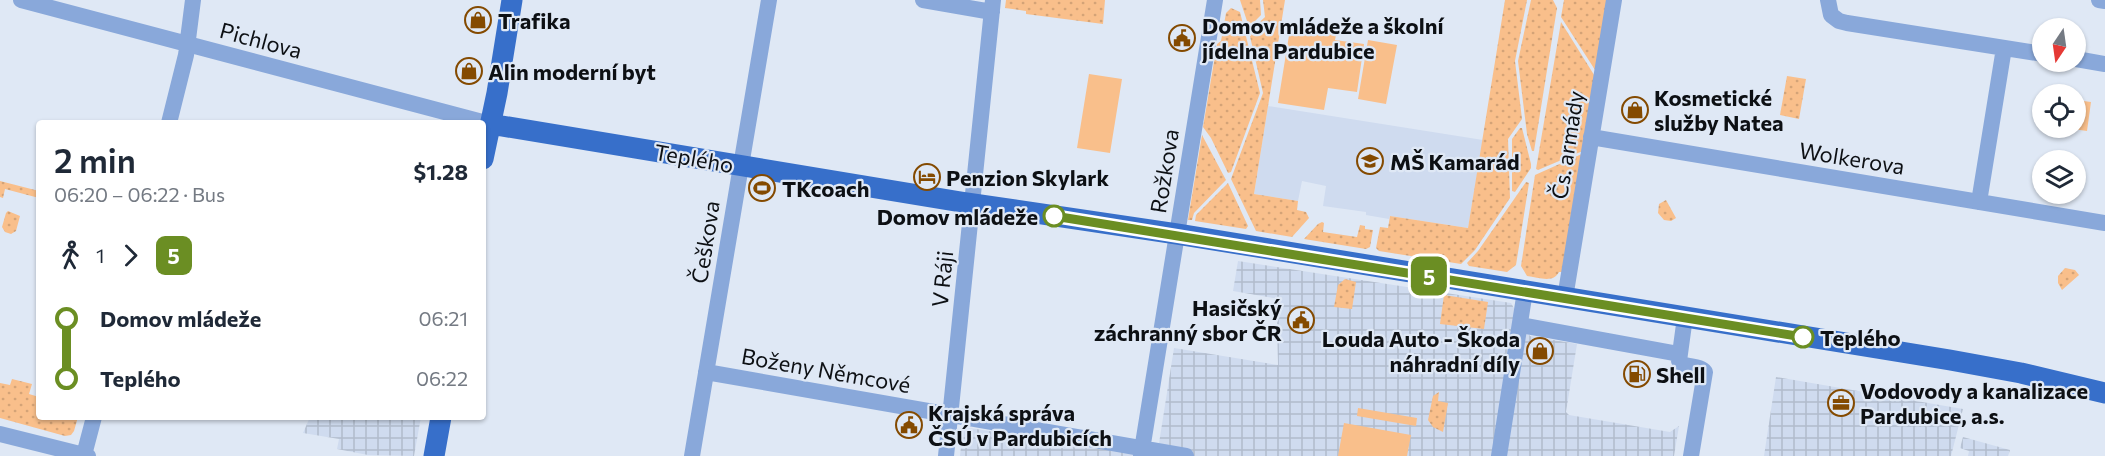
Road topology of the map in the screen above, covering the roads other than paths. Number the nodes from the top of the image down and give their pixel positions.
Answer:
1 (21, 0) edge
2 (193, 0) edge
3 (512, 0) edge
4 (769, 0) edge
5 (923, 0) edge
6 (1215, 0) edge
7 (1614, 0) edge
8 (1828, 0) edge
9 (2099, 0) edge
10 (2105, 1) edge
11 (993, 6) edge
12 (188, 44) junction
13 (2004, 48) junction
14 (2032, 52) edge
15 (2086, 61) edge
16 (2105, 64) edge
17 (170, 120) edge
18 (475, 120) edge
19 (486, 123) edge
20 (490, 124) junction
21 (1592, 137) junction
22 (486, 144) edge
23 (740, 166) junction
24 (1979, 202) junction
25 (972, 204) junction
26 (2105, 223) edge
27 (1177, 234) junction
28 (1525, 291) junction
29 (1565, 298) junction
30 (1685, 317) junction
31 (1520, 325) junction
32 (1679, 354) junction
33 (706, 372) junction
34 (2105, 393) edge
35 (950, 414) junction
36 (93, 420) edge
37 (440, 420) edge
38 (0, 434) edge
39 (1500, 450) edge
40 (1142, 452) edge
41 (86, 456) edge
42 (434, 456) edge
43 (692, 456) edge
44 (946, 456) edge
45 (1186, 456) edge
46 (1691, 456) edge

1 - 12 street, Pichlova
2 - 12 street
3 - 20 main road
4 - 23 street, Češkova
5 - 11 street
6 - 27 street, Rožkova
7 - 21 street, Čs. armády
8 - 13 street
9 - 10 street
11 - 25 street, V Ráji
12 - 17 street
12 - 18 street, Pichlova
13 - 14 street
13 - 24 street
15 - 16 street
19 - 20 street, Pichlova
20 - 22 main road
20 - 23 main road, Teplého
21 - 24 street, Wolkerova
21 - 29 street, Čs. armády
23 - 25 main road, Teplého
23 - 33 street, Češkova
24 - 26 street, Wolkerova
25 - 27 main road, Teplého
25 - 35 street, V Ráji
27 - 28 main road, Teplého
27 - 40 street, Rožkova
28 - 29 main road, Teplého
28 - 31 street
29 - 30 main road, Teplého
30 - 32 street
30 - 34 main road, Teplého
31 - 32 street
31 - 39 street
32 - 46 street
33 - 35 street, Boženy Němcové
33 - 43 street, Češkova
35 - 40 street, Boženy Němcové
35 - 44 street, V Ráji
36 - 41 street
37 - 42 main road
38 - 41 street
40 - 45 street, Boženy Němcové

